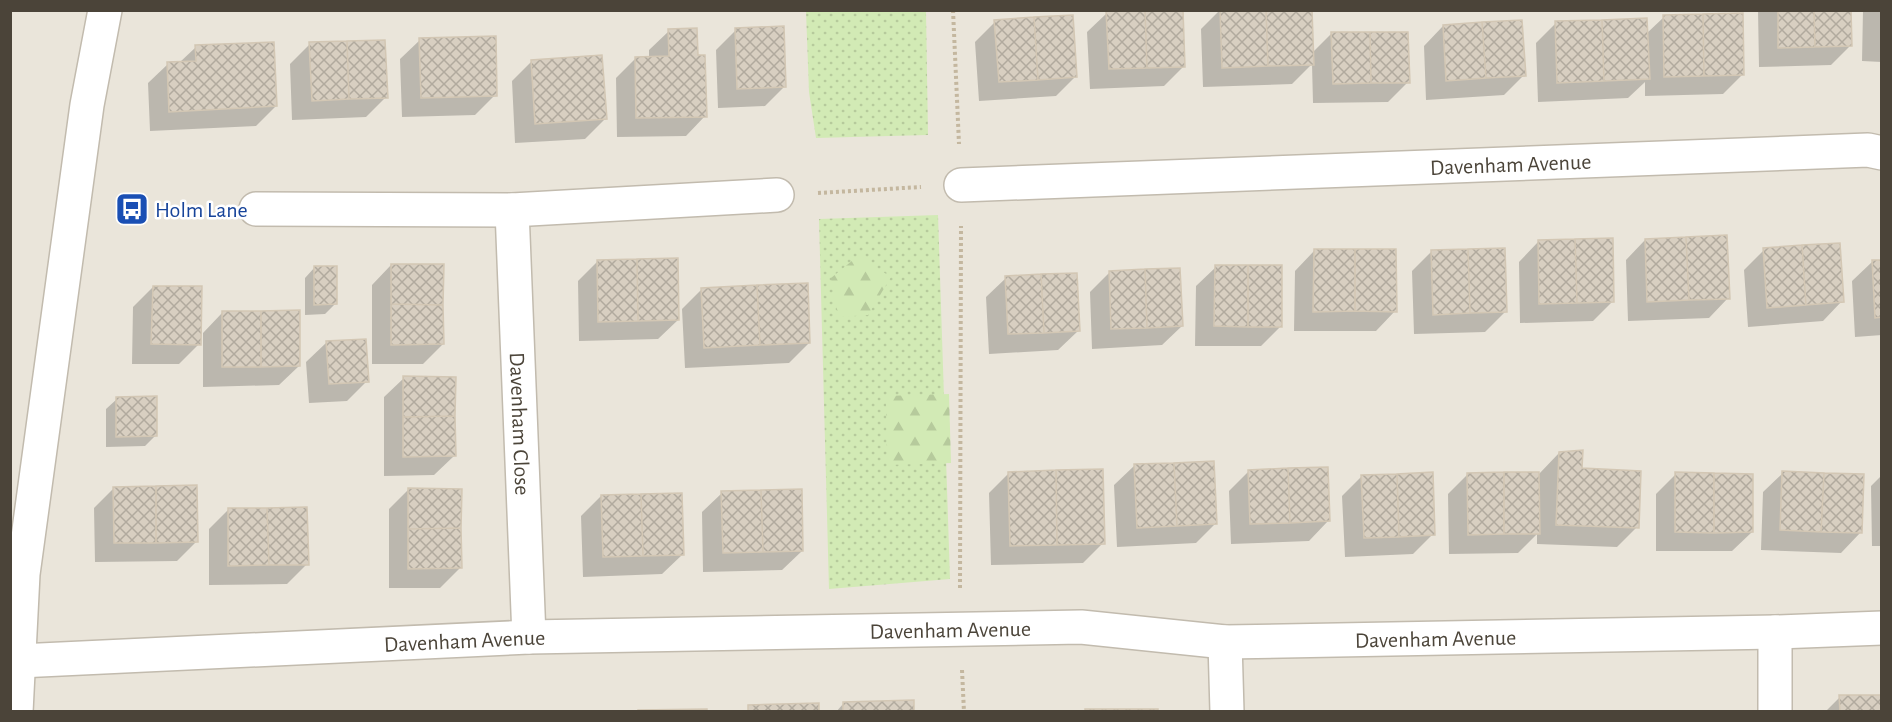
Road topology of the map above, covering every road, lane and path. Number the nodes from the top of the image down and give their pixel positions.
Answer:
1 (105, 10) edge
2 (953, 10) edge
3 (1881, 153) edge
4 (961, 185) junction
5 (777, 195) joint
6 (256, 209) dead end
7 (512, 210) junction
8 (1881, 628) edge
9 (960, 630) junction
10 (1775, 632) junction
11 (529, 637) junction
12 (1225, 642) junction
13 (19, 661) junction
14 (16, 711) edge
15 (1227, 711) edge
16 (1775, 711) edge

1 - 13 street
2 - 4 path
3 - 4 street, Davenham Avenue
4 - 5 path
4 - 9 path
5 - 7 street
6 - 7 street
7 - 11 street, Davenham Close
8 - 10 street, Davenham Avenue
9 - 11 street, Davenham Avenue
9 - 12 street, Davenham Avenue
10 - 12 street, Davenham Avenue
10 - 16 street
11 - 13 street, Davenham Avenue
12 - 15 street
13 - 14 street

